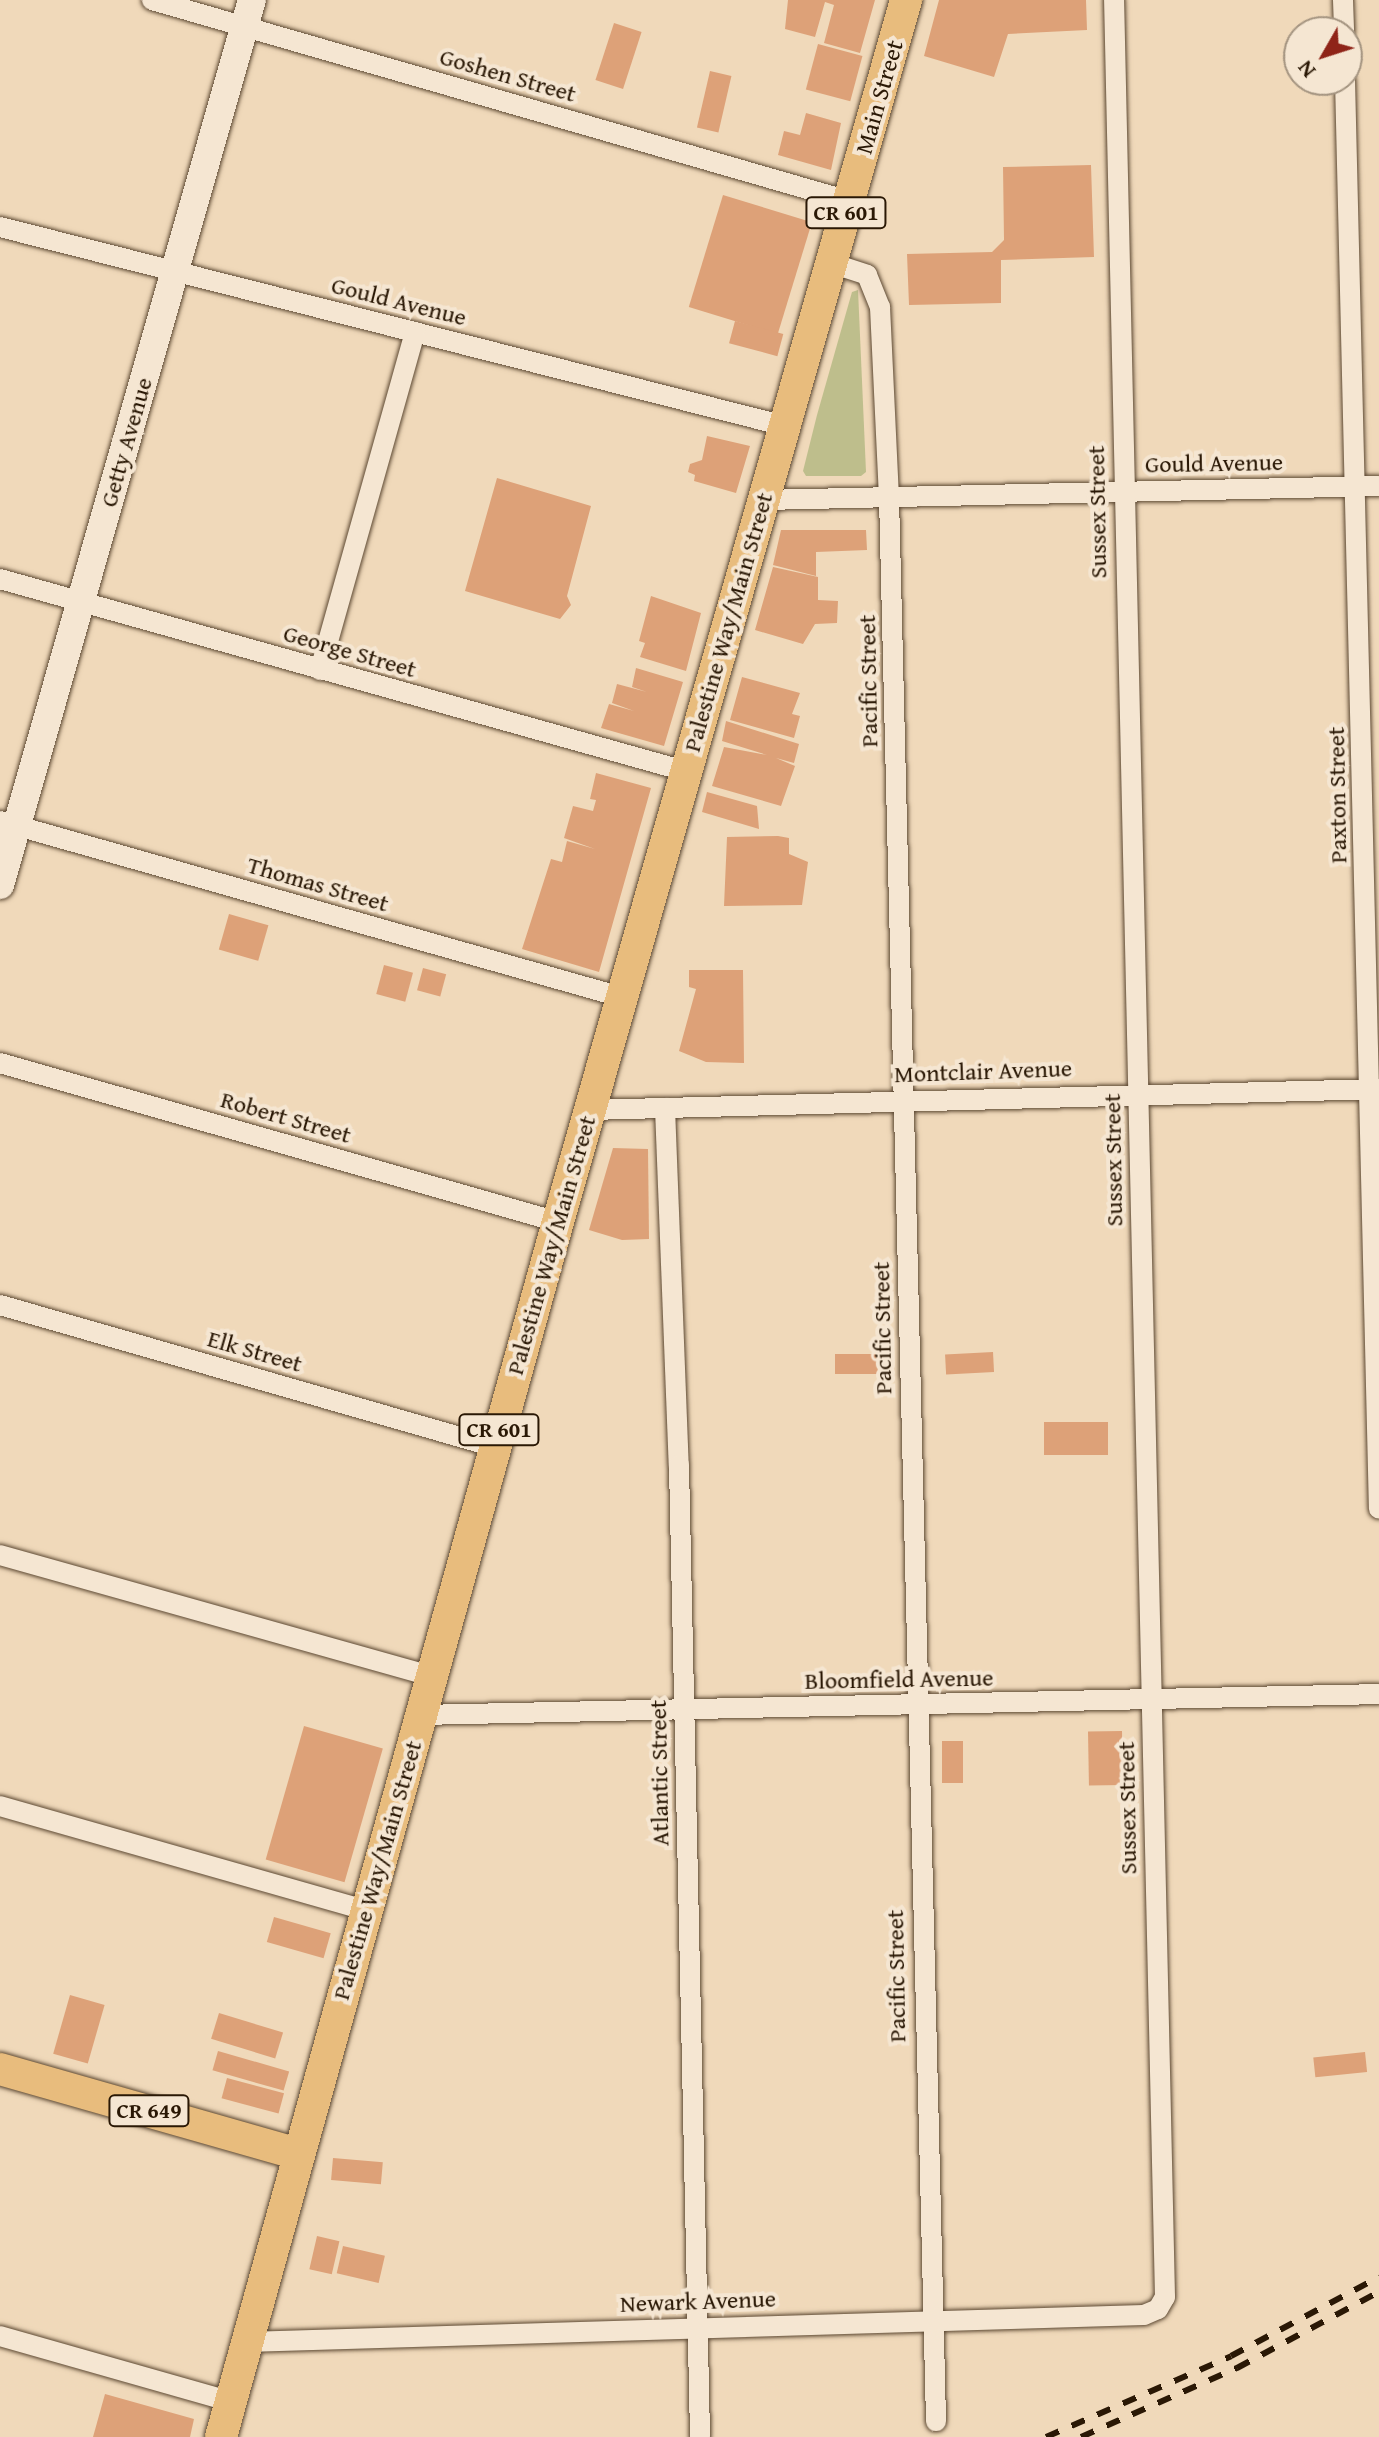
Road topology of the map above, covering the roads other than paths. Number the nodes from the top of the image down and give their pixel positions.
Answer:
1 (152, 0) edge
2 (906, 0) edge
3 (1114, 0) edge
4 (248, 14) edge
5 (1345, 96) edge
6 (849, 201) junction
7 (0, 227) edge
8 (831, 263) junction
9 (175, 271) junction
10 (415, 332) junction
11 (785, 426) junction
12 (1356, 486) junction
13 (1379, 486) edge
14 (1122, 491) junction
15 (889, 497) junction
16 (763, 500) junction
17 (0, 579) edge
18 (80, 602) junction
19 (320, 670) junction
20 (685, 771) junction
21 (8, 823) edge
22 (0, 885) edge
23 (621, 997) junction
24 (0, 1063) edge
25 (1375, 1089) edge
26 (1137, 1093) junction
27 (903, 1100) junction
28 (665, 1108) junction
29 (589, 1110) junction
30 (558, 1222) junction
31 (0, 1305) edge
32 (495, 1447) junction
33 (1379, 1509) edge
34 (0, 1555) edge
35 (431, 1676) junction
36 (1379, 1694) edge
37 (1151, 1699) junction
38 (917, 1704) junction
39 (684, 1709) junction
40 (420, 1715) junction
41 (0, 1806) edge
42 (366, 1910) junction
43 (0, 2069) edge
44 (298, 2154) junction
45 (1152, 2313) joint
46 (930, 2320) junction
47 (697, 2327) junction
48 (0, 2336) edge
49 (246, 2342) junction
50 (231, 2402) junction
51 (936, 2421) dead end
52 (221, 2437) edge
53 (700, 2437) edge

1 - 4 street, Goshen Street
2 - 6 main road, Main Street / CR 601
3 - 14 street, Sussex Street
4 - 6 street, Goshen Street
4 - 9 street, Getty Avenue
5 - 12 street, Paxton Street
6 - 8 main road, Main Street / CR 601
7 - 9 street, Gould Avenue
8 - 11 main road, Main Street / CR 601
8 - 15 street, Pacific Street
9 - 10 street, Gould Avenue
9 - 18 street, Getty Avenue
10 - 11 street, Gould Avenue
10 - 19 street
11 - 16 main road, Palestine Way/Main Street / CR 601
12 - 13 street, Gould Avenue
12 - 14 street, Gould Avenue
12 - 25 street, Paxton Street
14 - 15 street, Gould Avenue
14 - 26 street, Sussex Street
15 - 16 street, Gould Avenue
15 - 27 street, Pacific Street
16 - 20 main road, Palestine Way/Main Street / CR 601
17 - 18 street, George Street
18 - 19 street, George Street
18 - 21 street, Getty Avenue
19 - 20 street, George Street
20 - 23 main road, Palestine Way/Main Street / CR 601
21 - 22 street, Getty Avenue
21 - 23 street, Thomas Street
23 - 29 main road, Palestine Way/Main Street / CR 601
24 - 30 street, Robert Street
25 - 26 street, Montclair Avenue
25 - 33 street, Paxton Street
26 - 27 street, Montclair Avenue
26 - 37 street, Sussex Street
27 - 28 street, Montclair Avenue
27 - 38 street, Pacific Street
28 - 29 street, Montclair Avenue
28 - 39 street, Atlantic Street
29 - 30 main road, Palestine Way/Main Street / CR 601
30 - 32 main road, Palestine Way/Main Street / CR 601
31 - 32 street, Elk Street
32 - 35 main road, Palestine Way/Main Street / CR 601
34 - 35 street
35 - 40 main road, Palestine Way/Main Street / CR 601
36 - 37 street, Bloomfield Avenue
37 - 38 street, Bloomfield Avenue
37 - 45 street, Sussex Street
38 - 39 street, Bloomfield Avenue
38 - 46 street, Pacific Street
39 - 40 street, Bloomfield Avenue
39 - 47 street, Atlantic Street
40 - 42 main road, Palestine Way/Main Street / CR 601
41 - 42 street
42 - 44 main road, Palestine Way/Main Street / CR 601
43 - 44 main road, CR 649
44 - 49 main road, Palestine Way/Main Street / CR 601
45 - 46 street, Newark Avenue
46 - 47 street, Newark Avenue
46 - 51 street, Pacific Street
47 - 49 street, Newark Avenue
47 - 53 street, Atlantic Street
48 - 50 street
49 - 50 main road, Palestine Way/Main Street / CR 601
50 - 52 main road, Palestine Way/Main Street / CR 601

